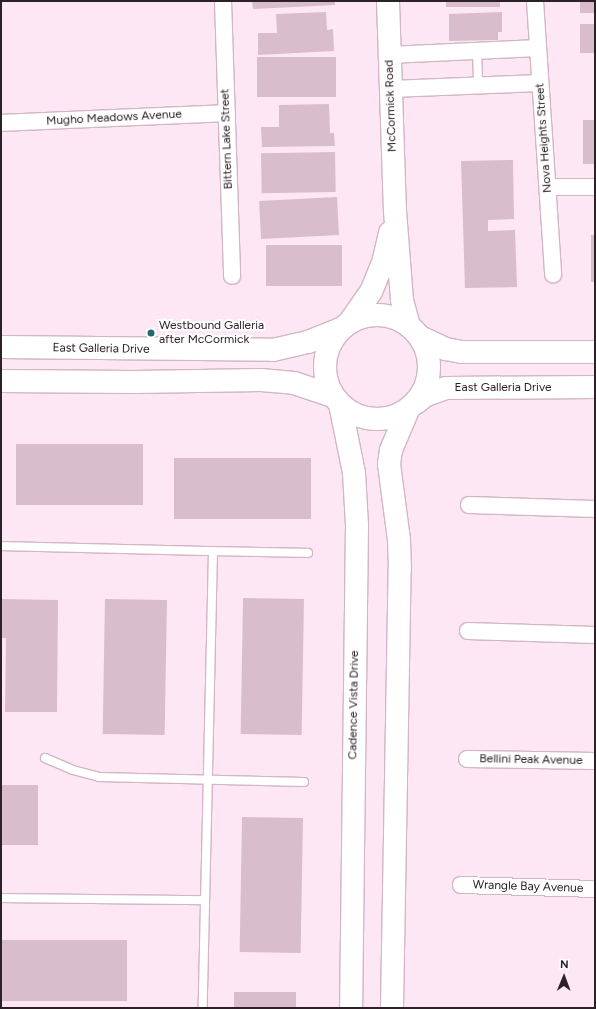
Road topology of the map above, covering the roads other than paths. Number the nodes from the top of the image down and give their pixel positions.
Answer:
1 (223, 1) edge
2 (388, 1) edge
3 (535, 1) edge
4 (538, 48) junction
5 (477, 51) junction
6 (389, 56) junction
7 (540, 83) junction
8 (478, 86) junction
9 (391, 89) junction
10 (227, 113) junction
11 (1, 123) edge
12 (548, 187) junction
13 (595, 187) edge
14 (395, 211) junction
15 (553, 274) dead end
16 (232, 276) dead end
17 (345, 326) junction
18 (415, 331) junction
19 (1, 348) edge
20 (595, 352) edge
21 (1, 381) edge
22 (595, 387) edge
23 (336, 400) junction
24 (412, 407) junction
25 (470, 506) dead end
26 (595, 509) edge
27 (1, 546) edge
28 (213, 551) junction
29 (308, 553) dead end
30 (468, 631) dead end
31 (595, 635) edge
32 (45, 758) dead end
33 (467, 759) dead end
34 (595, 760) edge
35 (207, 780) junction
36 (304, 782) dead end
37 (461, 885) dead end
38 (595, 889) edge
39 (1, 898) edge
40 (204, 900) junction
41 (203, 1008) edge
42 (351, 1008) edge
43 (392, 1008) edge

1 - 10 street, Bittern Lake Street
2 - 6 street, McCormick Road
3 - 4 street, Nova Heights Street
4 - 5 street
4 - 7 street, Nova Heights Street
5 - 6 street
5 - 8 lane
6 - 9 street, McCormick Road
7 - 8 street
7 - 12 street, Nova Heights Street
8 - 9 street
9 - 14 street, McCormick Road
10 - 11 street, Mugho Meadows Avenue
10 - 16 street, Bittern Lake Street
12 - 13 street
12 - 15 street, Nova Heights Street
14 - 17 street, McCormick Road
14 - 18 street, McCormick Road
17 - 18 street
17 - 19 street, East Galleria Drive
17 - 23 street
18 - 20 street
18 - 24 street
21 - 23 street
22 - 24 street, East Galleria Drive
23 - 24 street
23 - 42 street, Cadence Vista Drive
24 - 43 street
25 - 26 street
27 - 28 lane
28 - 29 lane
28 - 35 lane
30 - 31 street
32 - 35 lane
33 - 34 street, Bellini Peak Avenue
35 - 36 lane
35 - 40 lane
37 - 38 street, Wrangle Bay Avenue
39 - 40 lane
40 - 41 lane

